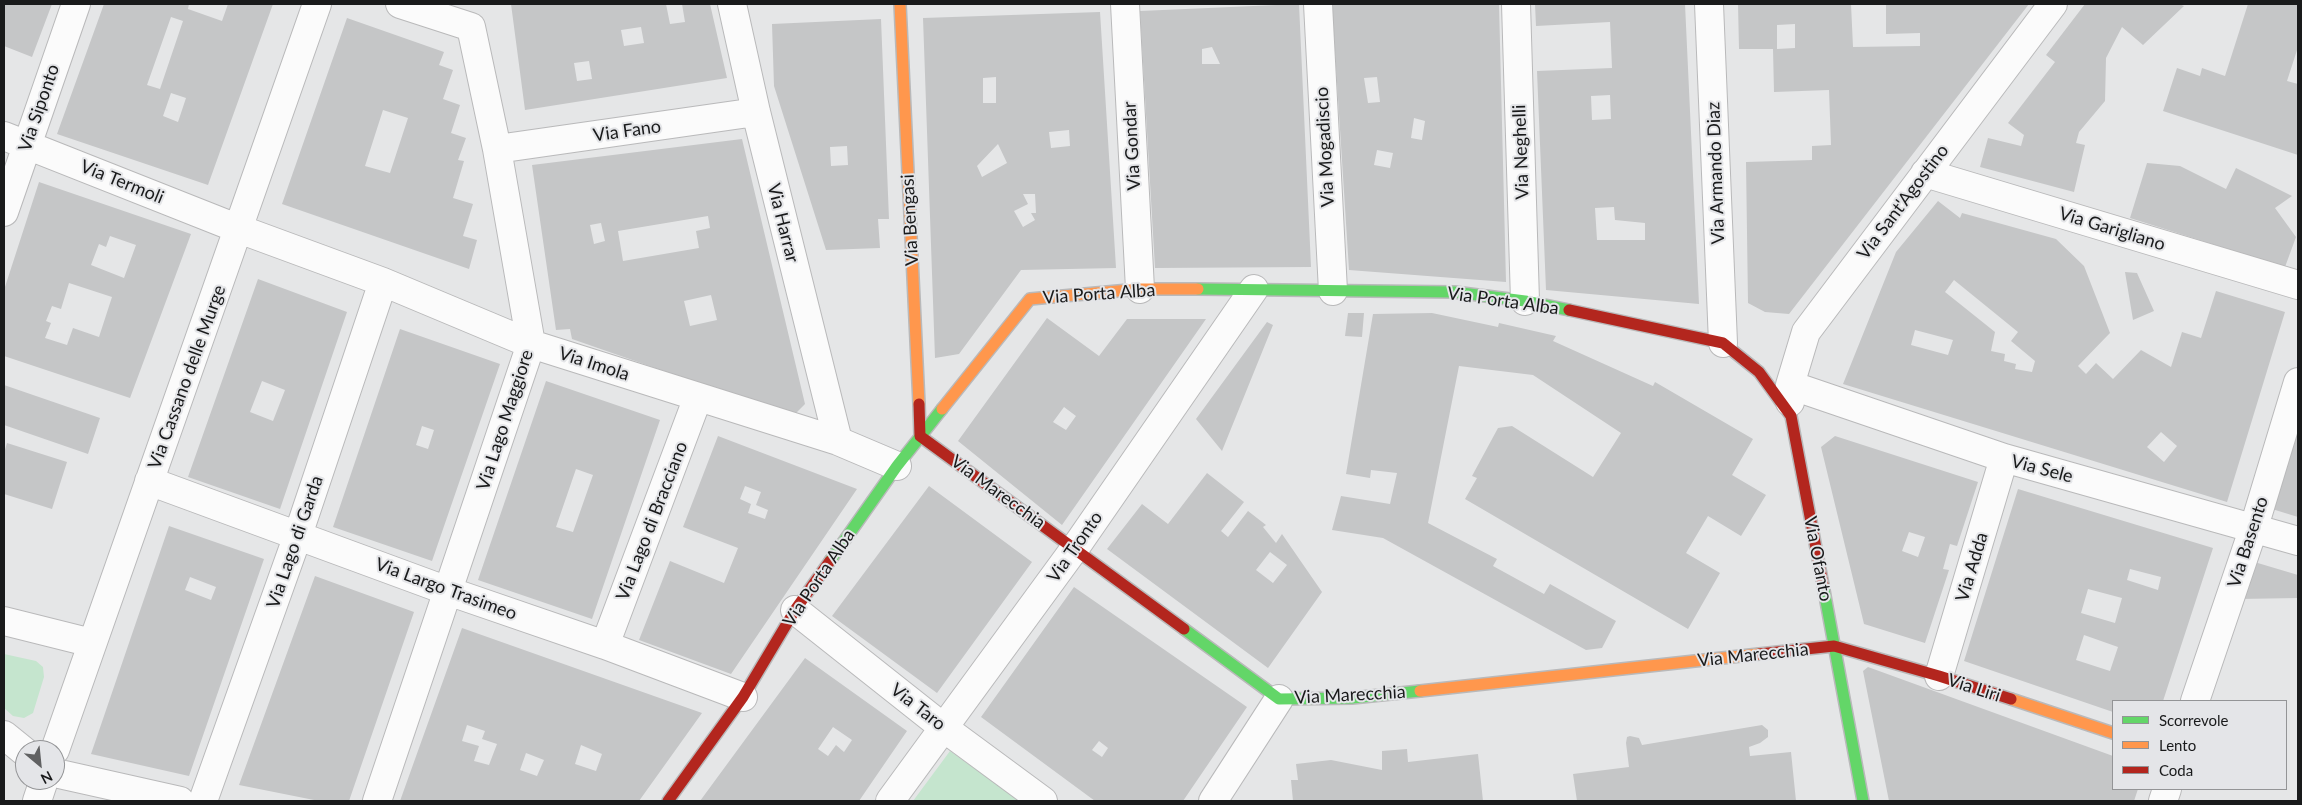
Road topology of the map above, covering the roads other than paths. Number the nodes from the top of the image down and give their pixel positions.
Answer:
1 (76, 4) edge
2 (317, 4) edge
3 (400, 4) edge
4 (732, 4) edge
5 (900, 4) edge
6 (1125, 4) edge
7 (1318, 4) edge
8 (1516, 4) edge
9 (1709, 4) edge
10 (2053, 4) edge
11 (756, 112) junction
12 (15, 140) edge
13 (497, 149) junction
14 (1925, 173) junction
15 (4, 212) edge
16 (240, 228) junction
17 (383, 282) junction
18 (2298, 285) edge
19 (1140, 289) junction
20 (1254, 289) junction
21 (1333, 291) junction
22 (1525, 301) junction
23 (1723, 343) junction
24 (531, 344) junction
25 (2298, 382) edge
26 (1790, 385) junction
27 (698, 397) junction
28 (1791, 416) junction
29 (920, 436) junction
30 (838, 440) junction
31 (2004, 458) junction
32 (897, 466) junction
33 (149, 481) junction
34 (2254, 527) junction
35 (298, 535) junction
36 (2298, 541) edge
37 (1075, 548) junction
38 (448, 591) junction
39 (795, 610) junction
40 (4, 621) edge
41 (92, 643) junction
42 (605, 645) junction
43 (1834, 646) junction
44 (1939, 676) junction
45 (743, 696) junction
46 (1279, 699) junction
47 (2195, 700) edge
48 (944, 728) junction
49 (2112, 733) edge
50 (4, 734) edge
51 (58, 740) edge
52 (15, 743) edge
53 (65, 775) edge
54 (180, 801) edge
55 (203, 801) edge
56 (377, 801) edge
57 (668, 801) edge
58 (890, 801) edge
59 (1043, 801) edge
60 (1213, 801) edge
61 (1863, 801) edge

1 - 12 street, Via Siponto
2 - 16 street, Via Cassano delle Murge
3 - 13 street, Via Lago Maggiore
4 - 11 street, Via Harrar
5 - 29 street, Via Bengasi
6 - 19 street, Via Gondar
7 - 21 street, Via Mogadiscio
8 - 22 street, Via Neghelli
9 - 23 street, Via Armando Diaz
10 - 14 street, Via Sant'Agostino
11 - 13 street, Via Fano
11 - 30 street, Via Harrar
12 - 15 street, Via Siponto
12 - 16 street, Via Termoli
13 - 24 street, Via Lago Maggiore
14 - 18 street, Via Garigliano
14 - 26 street, Via Sant'Agostino
16 - 17 street, Via Imola
16 - 33 street, Via Cassano delle Murge
17 - 24 street, Via Imola
17 - 35 street, Via Lago di Garda
19 - 20 street, Via Porta Alba
19 - 29 street, Via Porta Alba
20 - 21 street, Via Porta Alba
20 - 37 street, Via Tronto
21 - 22 street, Via Porta Alba
22 - 23 street, Via Porta Alba
23 - 28 street, Via Ofanto
24 - 27 street, Via Imola
24 - 38 street, Via Lago Maggiore
25 - 34 street, Via Basento
26 - 28 street, Via Sant'Agostino
26 - 31 street, Via Sele
27 - 30 street, Via Imola
27 - 42 street, Via Lago di Bracciano
28 - 43 street, Via Ofanto
29 - 32 street, Via Porta Alba
29 - 37 street, Via Marecchia
30 - 32 street, Via Imola
31 - 34 street, Via Sele
31 - 44 street, Via Adda
32 - 39 street, Via Porta Alba
33 - 35 street, Via Largo Trasimeo
33 - 41 street, Via Cassano delle Murge
34 - 36 street, Via Sele
34 - 47 street, Via Basento
35 - 38 street, Via Largo Trasimeo
35 - 55 street, Via Lago di Garda
37 - 46 street, Via Marecchia
37 - 48 street, Via Tronto
38 - 42 street, Via Largo Trasimeo
38 - 56 street, Via Lago Maggiore
39 - 45 street, Via Porta Alba
39 - 48 street, Via Taro
40 - 41 street
41 - 51 street, Via Cassano delle Murge
42 - 45 street, Via Largo Trasimeo
43 - 44 street, Via Liri
43 - 46 street, Via Marecchia
43 - 61 street, Via Ofanto
44 - 49 street, Via Liri
45 - 57 street, Via Porta Alba
46 - 60 street
48 - 58 street, Via Tronto
48 - 59 street, Via Taro
50 - 52 street
53 - 54 street

